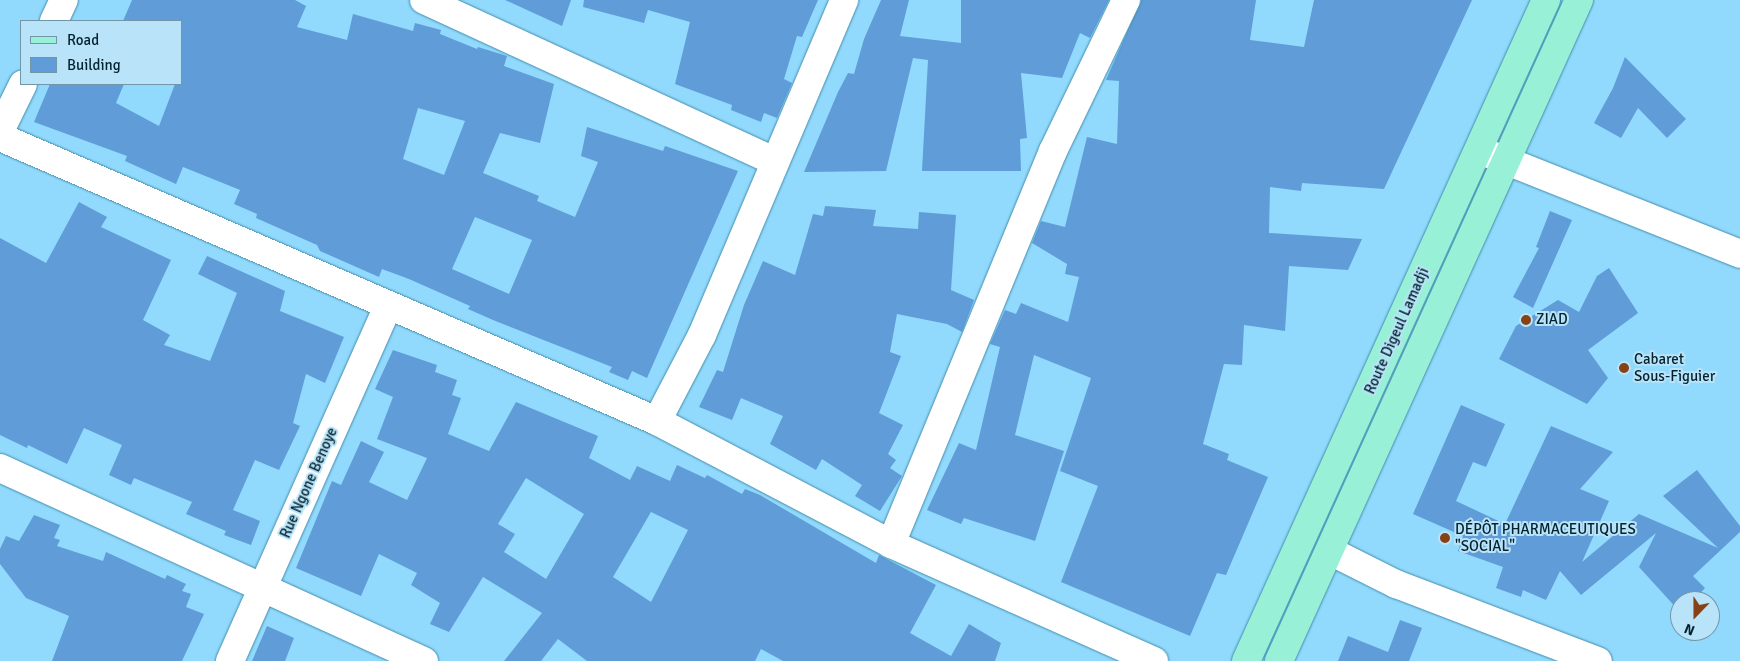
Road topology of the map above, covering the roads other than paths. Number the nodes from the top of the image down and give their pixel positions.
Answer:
1 (64, 0) edge
2 (844, 0) edge
3 (1126, 0) edge
4 (1546, 0) edge
5 (1579, 0) edge
6 (429, 1) edge
7 (54, 20) edge
8 (23, 85) edge
9 (0, 131) edge
10 (0, 137) edge
11 (1479, 150) junction
12 (774, 161) junction
13 (1509, 161) junction
14 (1740, 254) edge
15 (388, 306) junction
16 (657, 421) junction
17 (0, 468) edge
18 (891, 544) junction
19 (1330, 551) junction
20 (262, 586) junction
21 (230, 661) edge
22 (424, 661) edge
23 (1154, 661) edge
24 (1246, 661) edge
25 (1279, 661) edge
26 (1598, 661) edge

1 - 7 street
2 - 12 street
3 - 18 street
4 - 11 main road, Route Digeul Lamadji
5 - 13 main road
6 - 12 street
8 - 9 street
10 - 15 street
11 - 13 street
11 - 24 main road, Route Digeul Lamadji
12 - 16 street
13 - 14 street
13 - 19 main road
15 - 16 street
15 - 20 street, Rue Ngone Benoye
16 - 18 street
17 - 20 street
18 - 23 street
19 - 25 main road
19 - 26 street
20 - 21 street, Rue Ngone Benoye
20 - 22 street

